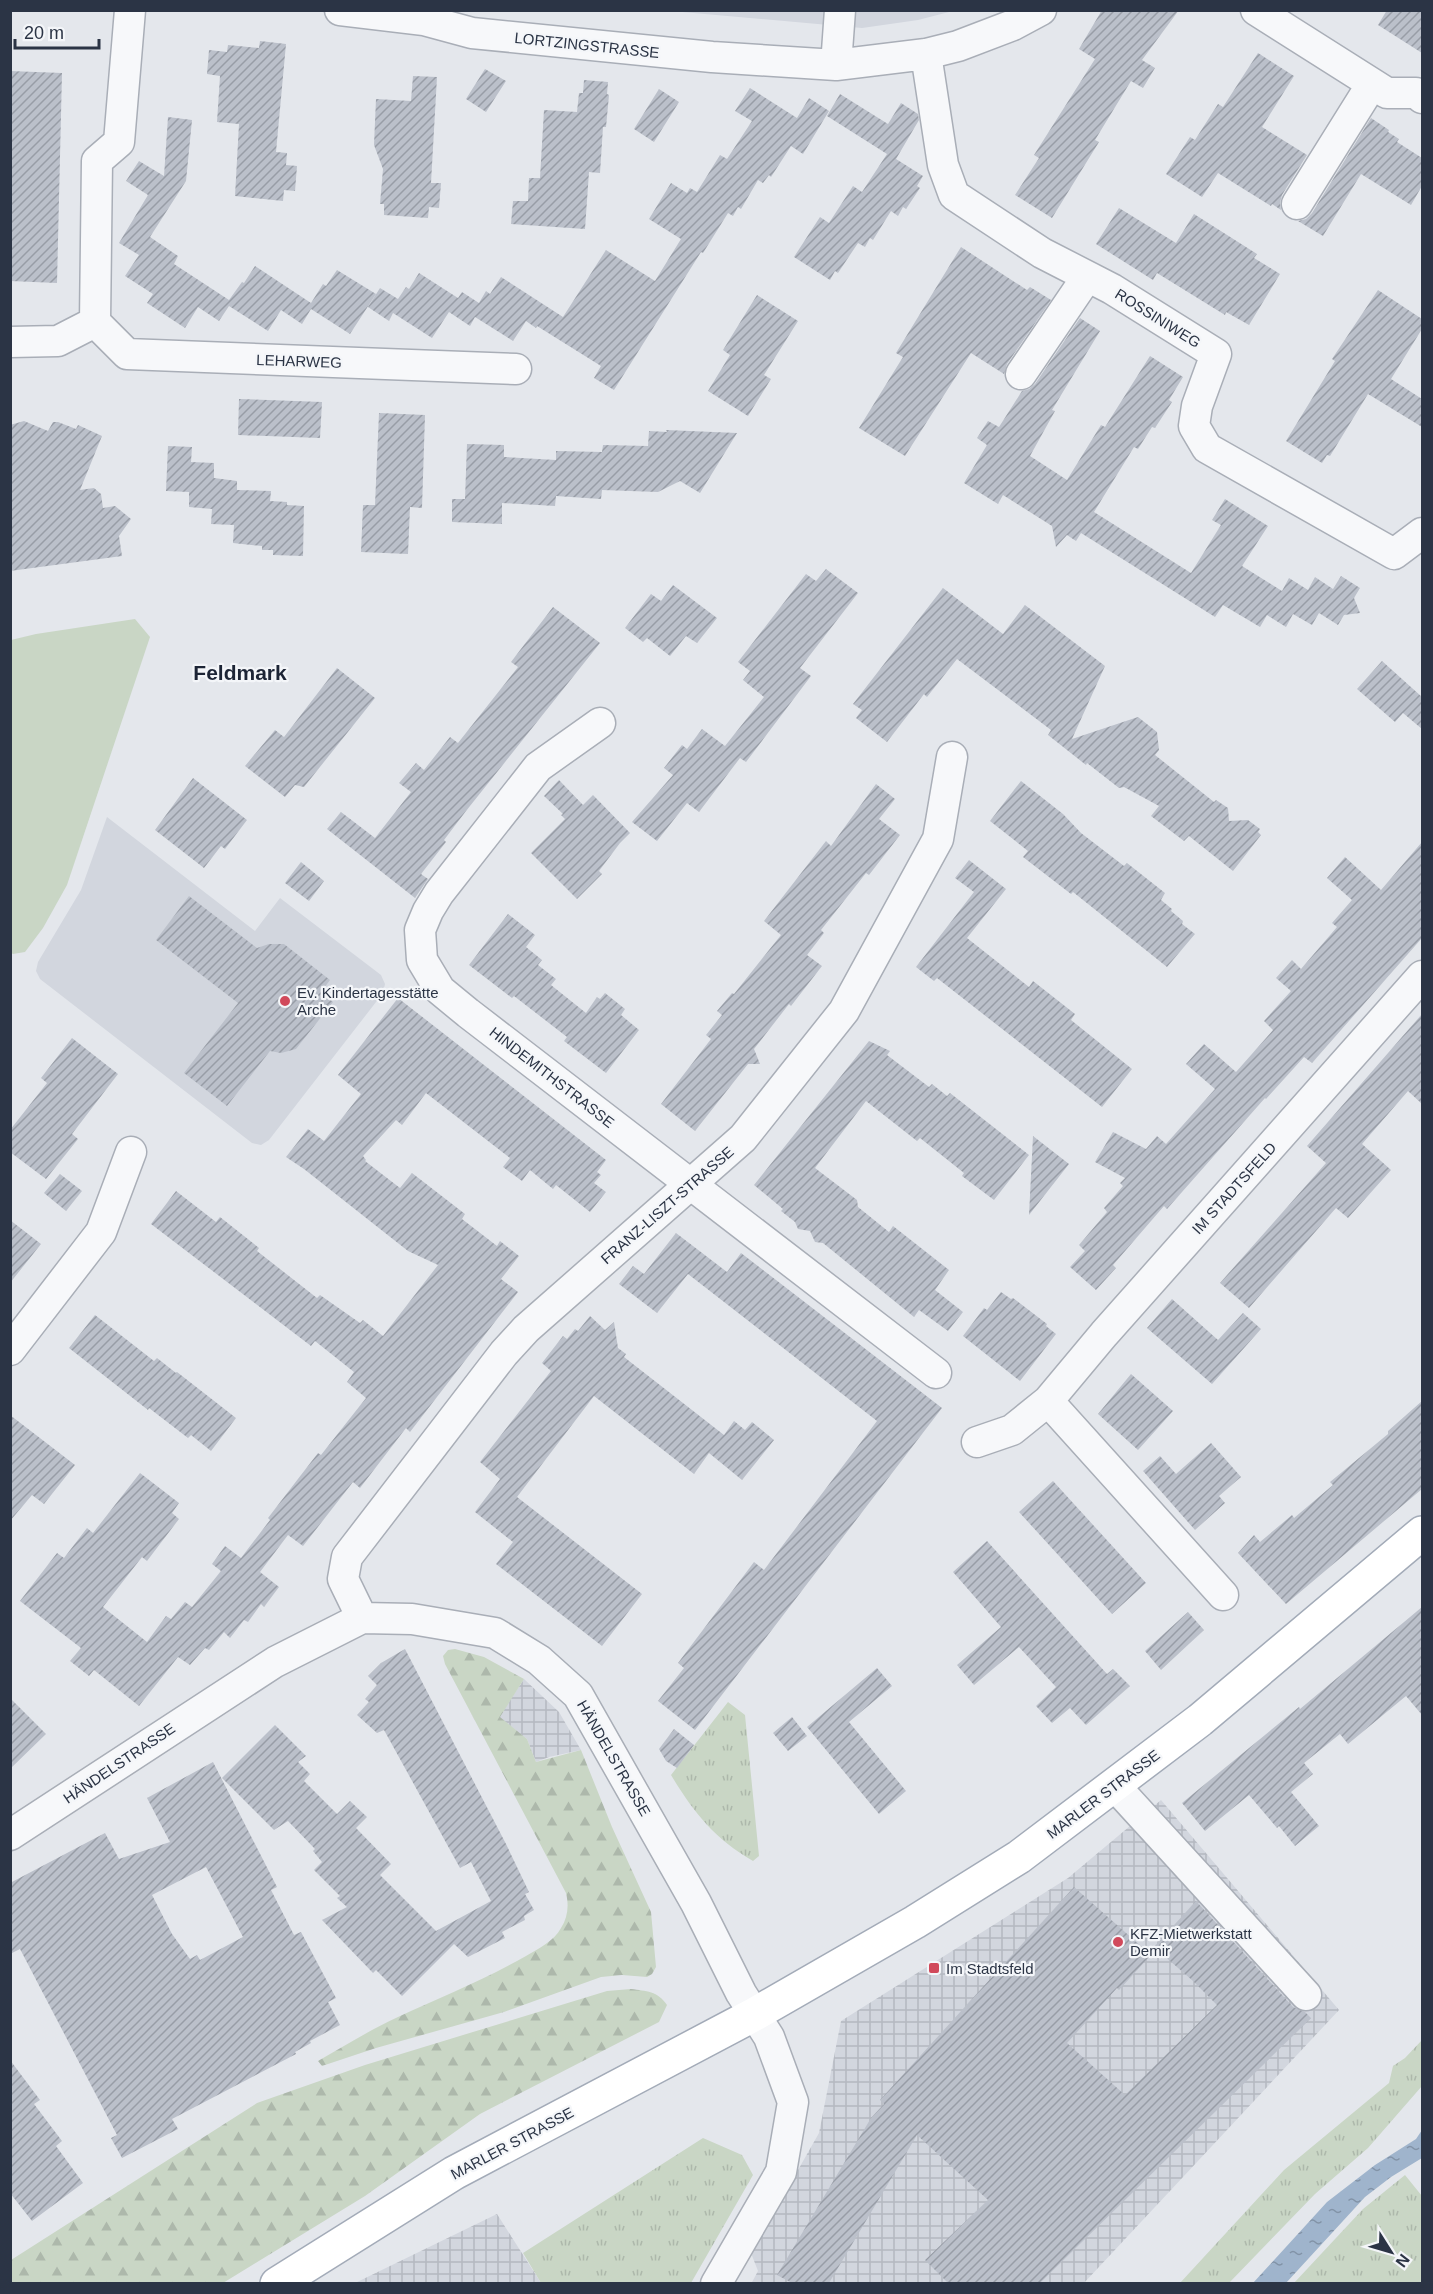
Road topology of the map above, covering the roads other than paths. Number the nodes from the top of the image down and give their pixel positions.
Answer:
1 (130, 10) edge
2 (340, 10) edge
3 (840, 10) edge
4 (1041, 10) edge
5 (1256, 10) edge
6 (926, 54) junction
7 (836, 65) junction
8 (1372, 84) junction
9 (1422, 98) edge
10 (1297, 204) dead end
11 (1087, 277) junction
12 (95, 322) junction
13 (10, 342) edge
14 (516, 369) dead end
15 (1021, 375) dead end
16 (1422, 533) edge
17 (600, 723) dead end
18 (952, 757) dead end
19 (1422, 976) edge
20 (131, 1152) dead end
21 (691, 1184) junction
22 (10, 1350) edge
23 (936, 1373) dead end
24 (1048, 1401) junction
25 (977, 1442) dead end
26 (1422, 1533) edge
27 (1223, 1595) dead end
28 (362, 1618) junction
29 (1114, 1785) junction
30 (10, 1835) edge
31 (1306, 1995) dead end
32 (755, 2014) junction
33 (277, 2283) edge
34 (716, 2283) edge

1 - 12 street
2 - 7 street, LORTZINGSTRASSE
3 - 7 street
4 - 6 street, LORTZINGSTRASSE
5 - 8 street
6 - 7 street, LORTZINGSTRASSE
6 - 11 street, ROSSINIWEG
8 - 9 street
8 - 10 street
11 - 15 street
11 - 16 street, ROSSINIWEG
12 - 13 street
12 - 14 street, LEHARWEG
17 - 21 street, HINDEMITHSTRASSE
18 - 21 street, FRANZ-LISZT-STRASSE
19 - 24 street, IM STADTSFELD
20 - 22 street
21 - 23 street, HINDEMITHSTRASSE
21 - 28 street, FRANZ-LISZT-STRASSE
24 - 25 street, IM STADTSFELD
24 - 27 street
26 - 29 main road, MARLER STRASSE
28 - 30 street, HÄNDELSTRASSE
28 - 32 street, HÄNDELSTRASSE
29 - 31 street
29 - 32 main road, MARLER STRASSE
32 - 33 main road, MARLER STRASSE
32 - 34 street

